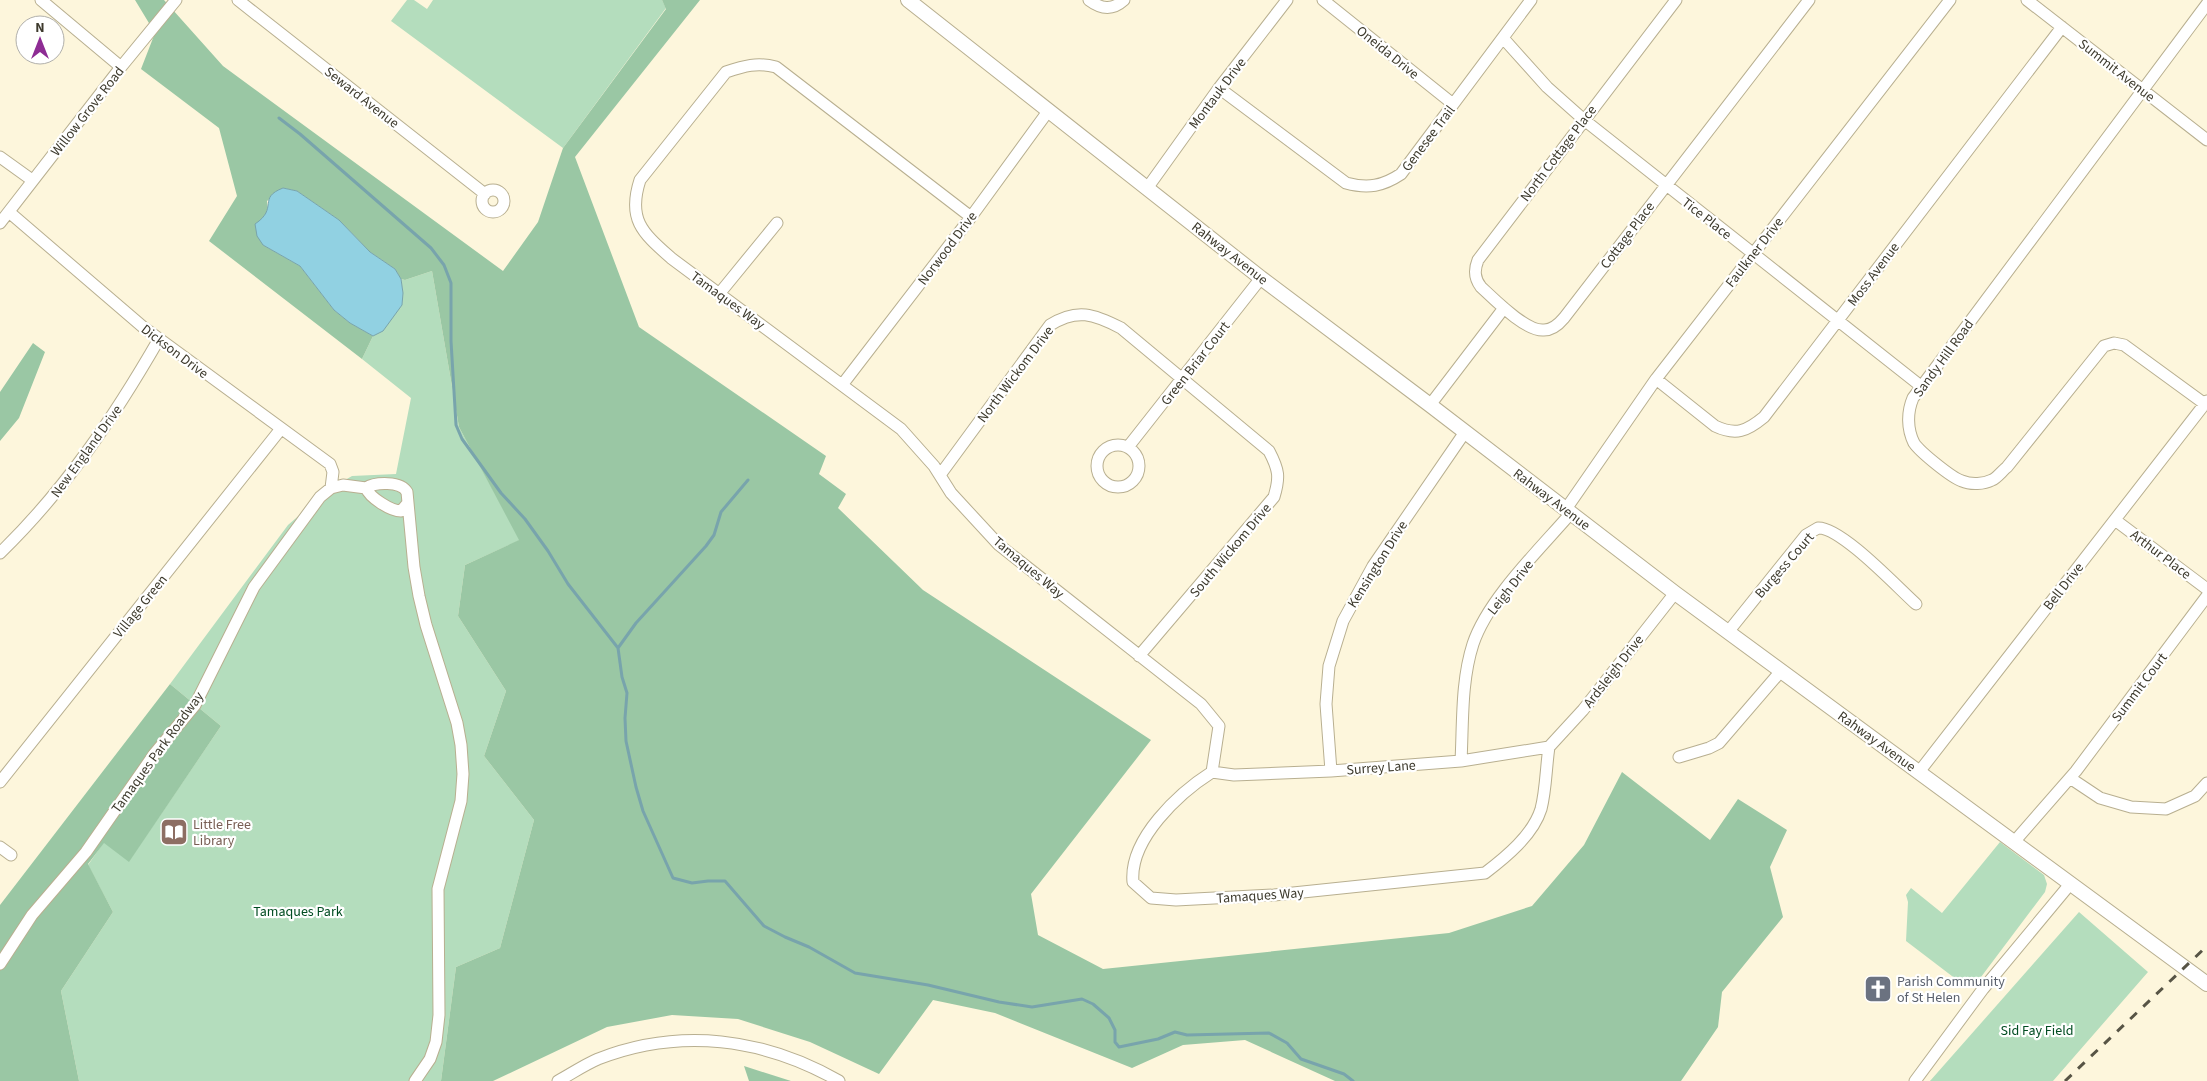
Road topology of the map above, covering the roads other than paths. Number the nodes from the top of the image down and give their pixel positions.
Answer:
1 (41, 0) edge
2 (176, 0) edge
3 (238, 0) edge
4 (908, 0) edge
5 (1089, 0) edge
6 (1124, 0) edge
7 (1287, 0) edge
8 (1323, 0) edge
9 (1531, 0) edge
10 (1676, 0) edge
11 (1808, 0) edge
12 (1950, 0) edge
13 (2027, 0) edge
14 (2207, 4) edge
15 (2062, 27) junction
16 (1503, 38) junction
17 (121, 67) junction
18 (1219, 88) junction
19 (2143, 90) junction
20 (1453, 104) junction
21 (1048, 110) junction
22 (1583, 119) junction
23 (2207, 140) edge
24 (0, 157) edge
25 (32, 180) junction
26 (1665, 185) junction
27 (1148, 187) junction
28 (485, 194) dead end
29 (9, 212) junction
30 (971, 217) junction
31 (0, 223) edge
32 (777, 223) dead end
33 (1752, 254) junction
34 (1261, 278) junction
35 (719, 294) junction
36 (1504, 308) junction
37 (1838, 320) junction
38 (159, 339) junction
39 (1183, 379) junction
40 (1656, 379) junction
41 (842, 385) junction
42 (1922, 387) junction
43 (2206, 402) edge
44 (1430, 405) junction
45 (280, 430) junction
46 (1465, 432) junction
47 (1128, 447) dead end
48 (940, 475) junction
49 (331, 488) junction
50 (366, 488) junction
51 (406, 504) junction
52 (1568, 511) junction
53 (2115, 520) junction
54 (0, 553) edge
55 (2207, 589) edge
56 (1675, 593) junction
57 (2207, 596) edge
58 (1916, 604) dead end
59 (1728, 632) junction
60 (1139, 656) junction
61 (1781, 671) junction
62 (1549, 747) junction
63 (1679, 757) dead end
64 (1461, 762) junction
65 (1331, 771) junction
66 (1212, 772) junction
67 (1919, 772) junction
68 (2070, 778) junction
69 (0, 782) edge
70 (2207, 783) edge
71 (2014, 842) junction
72 (0, 847) edge
73 (11, 855) dead end
74 (2071, 883) junction
75 (0, 964) edge
76 (2207, 984) edge
77 (414, 1081) edge
78 (558, 1081) edge
79 (839, 1081) edge
80 (1915, 1081) edge

1 - 17 street
2 - 17 street, Willow Grove Road
3 - 28 street, Seward Avenue
4 - 21 street, Rahway Avenue
5 - 6 street
7 - 18 street, Montauk Drive
8 - 20 street, Oneida Drive
9 - 16 street, Genesee Trail
10 - 22 street, North Cottage Place
11 - 26 street, Cottage Place
12 - 33 street, Faulkner Drive
13 - 15 street, Summit Avenue
14 - 19 street, Sandy Hill Road
15 - 19 street, Summit Avenue
15 - 37 street, Moss Avenue
16 - 20 street, Genesee Trail
16 - 22 street, Tice Place
17 - 25 street, Willow Grove Road
18 - 20 street, Genesee Trail
18 - 27 street, Montauk Drive
19 - 23 street, Summit Avenue
19 - 42 street, Sandy Hill Road
21 - 27 street, Rahway Avenue
21 - 30 street, Norwood Drive
22 - 26 street, Tice Place
22 - 36 street, North Cottage Place
24 - 25 street
25 - 29 street, Willow Grove Road
26 - 33 street, Tice Place
26 - 36 street, Cottage Place
27 - 34 street, Rahway Avenue
29 - 31 street, Willow Grove Road
29 - 38 street, Dickson Drive
30 - 35 street, Tamaques Way
30 - 41 street, Norwood Drive
32 - 35 street
33 - 37 street, Tice Place
33 - 40 street, Faulkner Drive
34 - 39 street, Green Briar Court
34 - 44 street, Rahway Avenue
35 - 41 street, Tamaques Way
36 - 44 street
37 - 40 street, Moss Avenue
37 - 42 street, Tice Place
38 - 45 street, Dickson Drive
38 - 54 street, New England Drive
39 - 47 street, Green Briar Court
39 - 48 street, North Wickom Drive
39 - 60 street, South Wickom Drive
40 - 52 street, Faulkner Drive
41 - 48 street, Tamaques Way
42 - 43 street, Sandy Hill Road
43 - 53 street, Bell Drive
44 - 46 street, Rahway Avenue
45 - 49 street, Dickson Drive
45 - 69 street, Village Green
46 - 52 street, Rahway Avenue
46 - 65 street, Kensington Drive
48 - 60 street, Tamaques Way
49 - 50 street
49 - 75 street, Tamaques Park Roadway
50 - 51 street
50 - 51 street
51 - 77 street
52 - 56 street, Rahway Avenue
52 - 64 street, Leigh Drive
53 - 55 street, Arthur Place
53 - 67 street, Bell Drive
56 - 59 street, Rahway Avenue
56 - 62 street, Ardsleigh Drive
57 - 68 street, Summit Court
58 - 59 street, Burgess Court
59 - 61 street, Rahway Avenue
60 - 66 street, Tamaques Way
61 - 63 street
61 - 67 street, Rahway Avenue
62 - 64 street, Surrey Lane
62 - 66 street, Tamaques Way
64 - 65 street, Surrey Lane
65 - 66 street, Surrey Lane
67 - 71 street, Rahway Avenue
68 - 70 street
68 - 71 street, Summit Court
71 - 74 street, Rahway Avenue
72 - 73 street
74 - 76 street, Rahway Avenue
74 - 80 street
78 - 79 street

